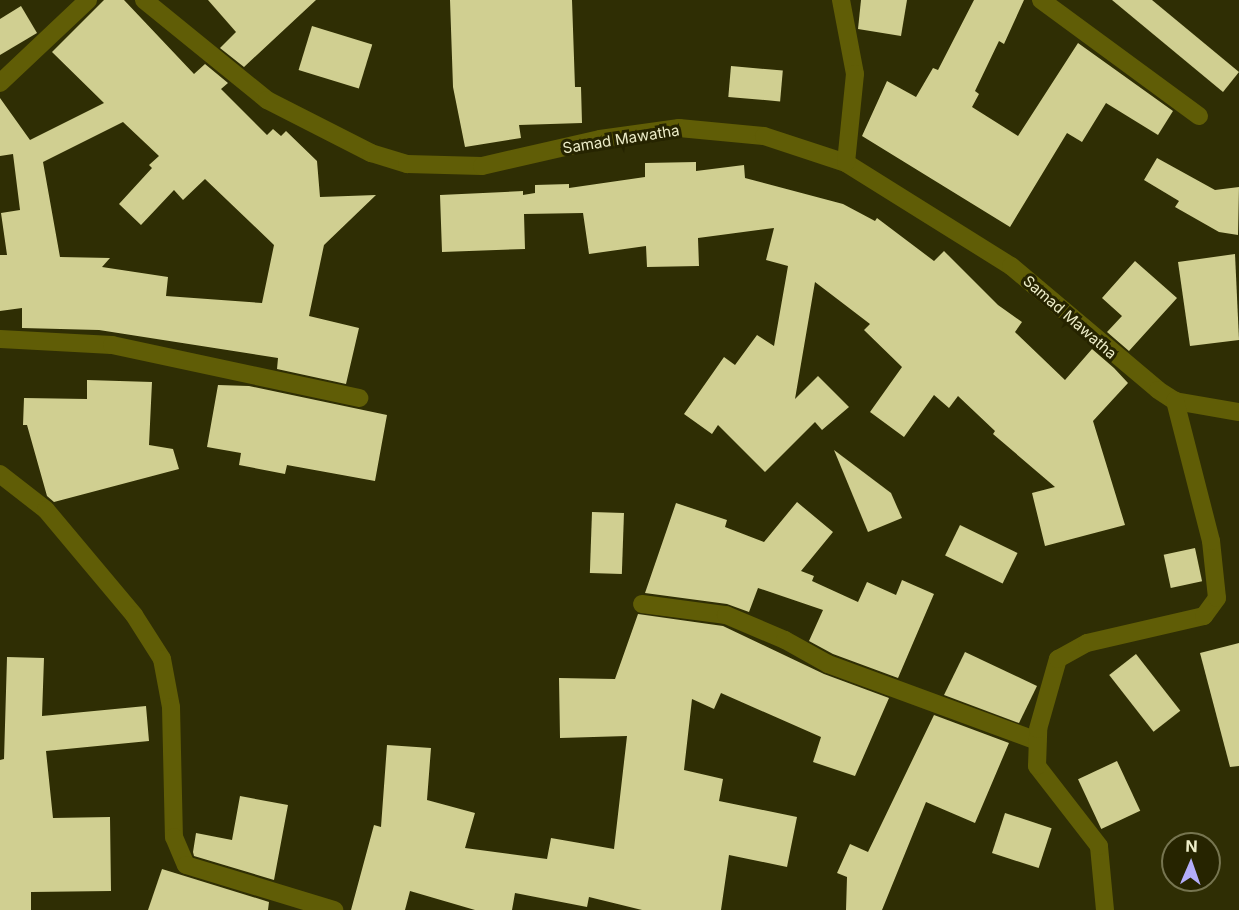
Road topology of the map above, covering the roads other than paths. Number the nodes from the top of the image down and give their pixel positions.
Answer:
1 (88, 0) edge
2 (144, 0) edge
3 (841, 0) edge
4 (1041, 0) edge
5 (0, 82) edge
6 (1199, 116) dead end
7 (846, 163) junction
8 (0, 339) edge
9 (359, 398) dead end
10 (1175, 401) junction
11 (1239, 412) edge
12 (0, 474) edge
13 (642, 604) dead end
14 (1037, 741) junction
15 (334, 910) edge
16 (1105, 910) edge

1 - 5 street
2 - 7 street, Samad Mawatha
3 - 7 street
4 - 6 street
7 - 10 street, Samad Mawatha
8 - 9 street
10 - 11 street
10 - 14 street
12 - 15 street
13 - 14 street
14 - 16 street

